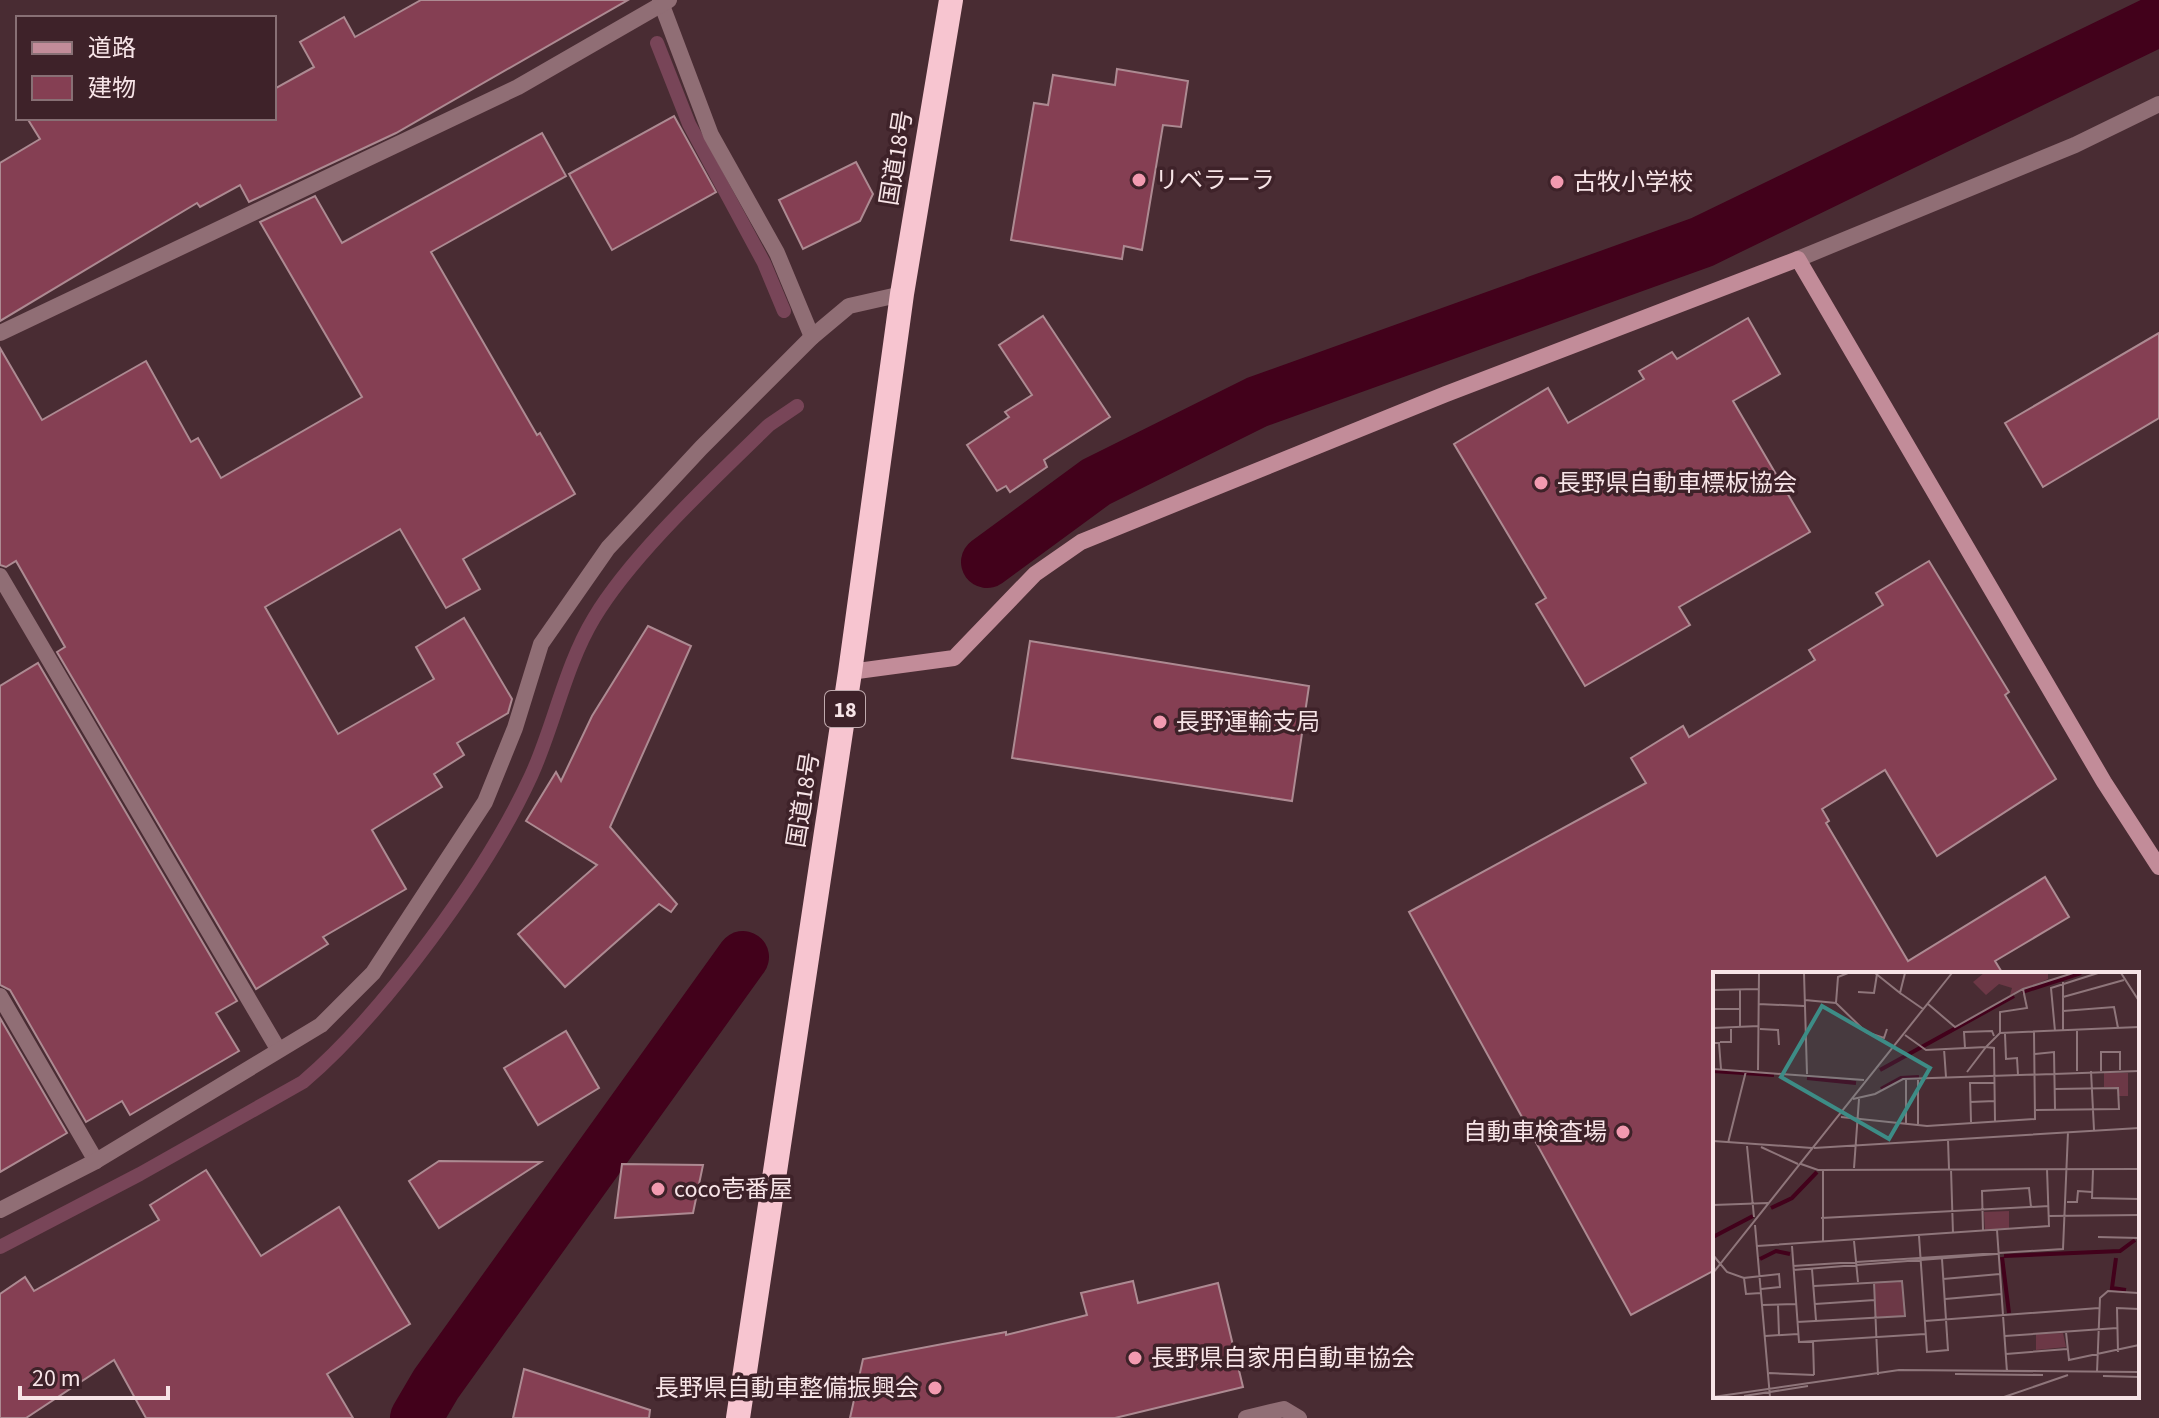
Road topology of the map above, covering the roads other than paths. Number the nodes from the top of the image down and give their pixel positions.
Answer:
1 (951, 0) edge
2 (663, 1) edge
3 (2159, 104) edge
4 (1798, 259) junction
5 (902, 294) junction
6 (0, 333) edge
7 (812, 337) junction
8 (0, 576) edge
9 (850, 672) junction
10 (2159, 867) edge
11 (0, 996) edge
12 (278, 1049) junction
13 (96, 1161) junction
14 (0, 1210) edge
15 (738, 1418) edge
16 (1246, 1418) edge
17 (1299, 1418) edge

1 - 5 highway, 国道18号 / 18
2 - 6 street
2 - 7 street
3 - 4 street
4 - 9 street
4 - 10 street
5 - 7 street
5 - 9 highway, 国道18号 / 18
7 - 12 street
8 - 12 street
9 - 15 highway, 国道18号 / 18
11 - 13 street
12 - 13 street
13 - 14 street
16 - 17 street

